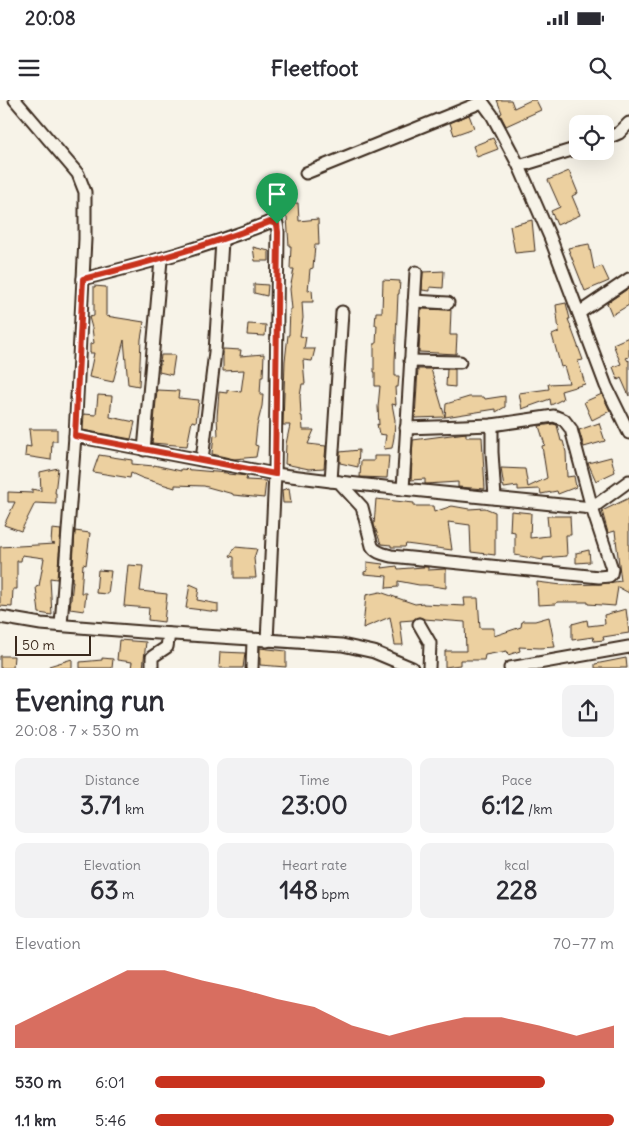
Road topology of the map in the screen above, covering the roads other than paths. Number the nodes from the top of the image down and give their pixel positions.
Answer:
1 (14, 100) edge
2 (481, 101) edge
3 (629, 123) edge
4 (614, 135) edge
5 (569, 151) edge
6 (519, 166) junction
7 (306, 173) dead end
8 (222, 241) junction
9 (161, 260) junction
10 (416, 272) dead end
11 (83, 279) junction
12 (629, 279) edge
13 (414, 301) junction
14 (448, 303) dead end
15 (342, 312) dead end
16 (579, 313) junction
17 (410, 361) junction
18 (460, 362) dead end
19 (492, 425) junction
20 (406, 428) junction
21 (629, 434) edge
22 (75, 436) junction
23 (144, 450) junction
24 (202, 460) junction
25 (275, 474) junction
26 (335, 481) junction
27 (629, 481) edge
28 (404, 489) junction
29 (495, 498) junction
30 (592, 508) junction
31 (0, 618) edge
32 (419, 624) dead end
33 (61, 625) junction
34 (169, 634) junction
35 (253, 640) junction
36 (267, 641) junction
37 (629, 647) edge
38 (152, 668) edge
39 (252, 668) edge
40 (412, 668) edge
41 (429, 668) edge
42 (510, 668) edge

1 - 11 street
2 - 6 street
2 - 7 street
3 - 4 street
5 - 6 street
6 - 16 street
8 - 9 street
8 - 24 street
8 - 25 street
9 - 11 street
9 - 23 street
10 - 13 street
11 - 22 street
12 - 16 street
13 - 14 street
13 - 17 street
15 - 26 street
16 - 21 street
17 - 18 street
17 - 20 street
19 - 20 street
19 - 29 street
19 - 30 street
20 - 28 street
22 - 23 street
22 - 33 street
23 - 24 street
24 - 25 street
25 - 26 street
25 - 36 street
26 - 28 street
26 - 30 street
27 - 30 street
28 - 29 street
29 - 30 street
31 - 33 street
32 - 41 street
33 - 34 street
34 - 35 street
34 - 38 street
35 - 36 street
35 - 39 street
36 - 40 street
37 - 42 street

